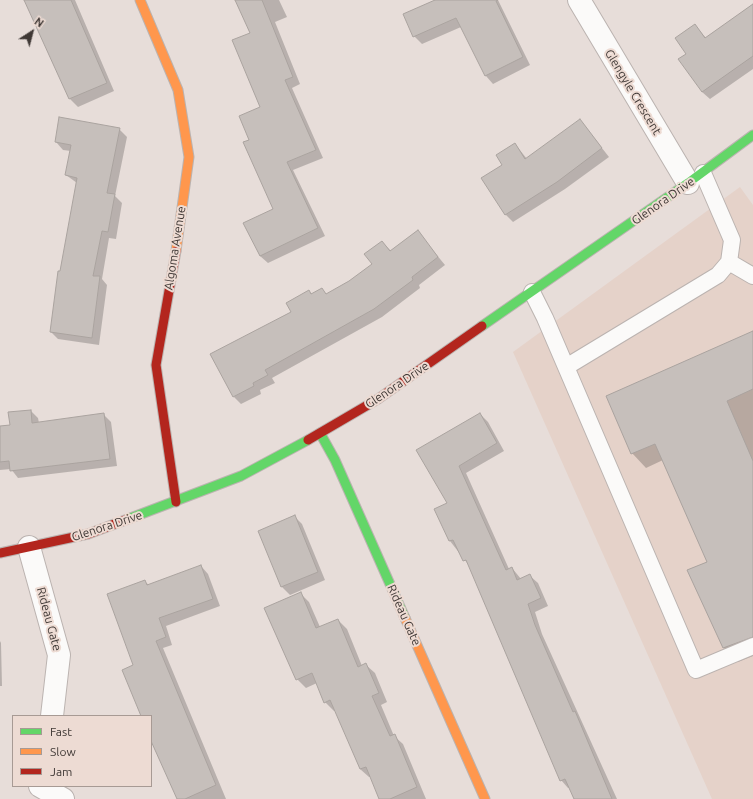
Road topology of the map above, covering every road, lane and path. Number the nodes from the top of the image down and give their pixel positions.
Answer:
1 (140, 0) edge
2 (580, 0) edge
3 (753, 136) edge
4 (695, 178) junction
5 (729, 262) junction
6 (753, 276) edge
7 (532, 292) junction
8 (566, 367) junction
9 (320, 433) junction
10 (176, 502) junction
11 (29, 547) junction
12 (0, 553) edge
13 (753, 646) edge
14 (52, 715) edge
15 (33, 787) edge
16 (42, 787) edge
17 (27, 799) edge
18 (63, 799) edge
19 (485, 799) edge

1 - 10 street, Algoma Avenue
2 - 4 street, Glengyle Crescent
3 - 4 street, Glenora Drive
4 - 5 lane
4 - 7 street, Glenora Drive
5 - 6 lane
5 - 8 lane
7 - 8 lane
7 - 9 street, Glenora Drive
8 - 13 lane
9 - 10 street, Glenora Drive
9 - 19 street, Rideau Gate
10 - 11 street, Glenora Drive
11 - 12 street, Glenora Drive
11 - 14 street, Rideau Gate
15 - 17 street
16 - 18 street

